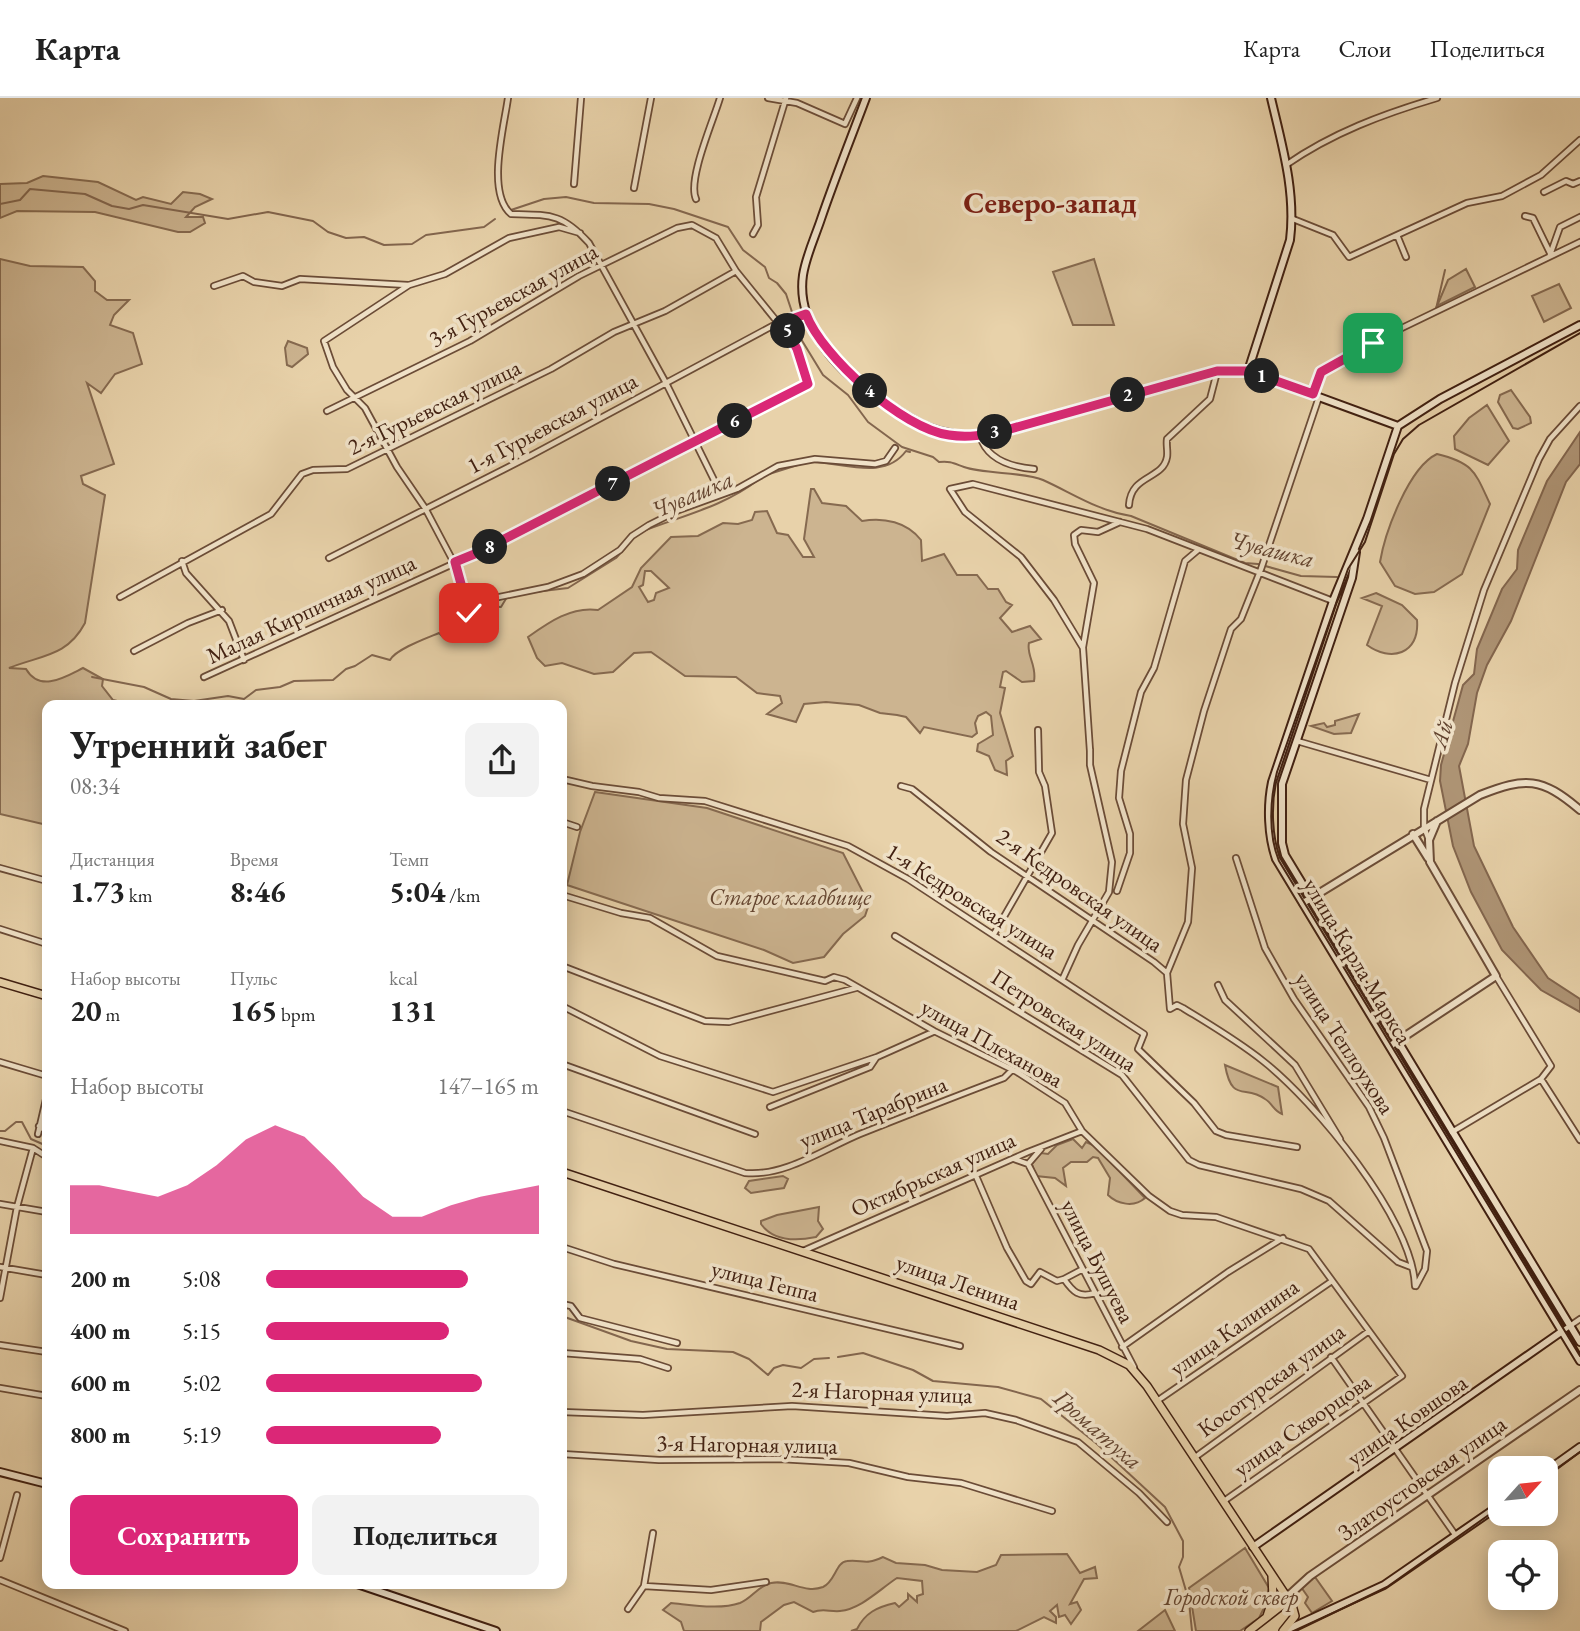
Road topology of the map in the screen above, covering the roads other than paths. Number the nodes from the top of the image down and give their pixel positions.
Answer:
1 (508, 98) edge
2 (581, 98) edge
3 (651, 98) edge
4 (720, 98) edge
5 (768, 98) edge
6 (857, 98) edge
7 (866, 98) edge
8 (1271, 98) edge
9 (1437, 98) edge
10 (785, 100) edge
11 (1580, 140) edge
12 (1286, 164) junction
13 (1580, 181) edge
14 (574, 184) dead end
15 (634, 188) dead end
16 (1544, 192) dead end
17 (696, 198) dead end
18 (1525, 216) dead end
19 (1580, 217) edge
20 (1293, 219) junction
21 (580, 233) junction
22 (753, 234) dead end
23 (1397, 235) junction
24 (1580, 242) edge
25 (1551, 255) junction
26 (1406, 257) dead end
27 (602, 266) junction
28 (736, 271) junction
29 (409, 285) junction
30 (214, 286) dead end
31 (806, 314) junction
32 (633, 322) junction
33 (781, 323) junction
34 (1580, 325) edge
35 (1217, 371) junction
36 (1248, 371) junction
37 (666, 383) junction
38 (1316, 396) junction
39 (354, 398) junction
40 (1579, 407) edge
41 (327, 411) dead end
42 (1398, 426) junction
43 (980, 436) junction
44 (695, 440) junction
45 (895, 448) dead end
46 (387, 449) junction
47 (1034, 469) dead end
48 (718, 494) junction
49 (1129, 505) dead end
50 (425, 508) junction
51 (1121, 522) junction
52 (1356, 547) junction
53 (1199, 550) junction
54 (329, 558) dead end
55 (183, 561) junction
56 (455, 562) junction
57 (1260, 572) junction
58 (120, 597) dead end
59 (1333, 601) junction
60 (465, 604) junction
61 (222, 610) junction
62 (478, 621) dead end
63 (1083, 648) junction
64 (134, 651) dead end
65 (244, 660) junction
66 (204, 677) dead end
67 (1038, 730) dead end
68 (1090, 732) dead end
69 (1297, 741) junction
70 (1090, 751) junction
71 (567, 780) edge
72 (1431, 780) junction
73 (901, 786) dead end
74 (1580, 810) edge
75 (1440, 819) junction
76 (567, 824) edge
77 (577, 827) dead end
78 (1424, 827) junction
79 (1413, 834) junction
80 (1429, 840) junction
81 (1236, 858) dead end
82 (1430, 862) junction
83 (0, 868) edge
84 (1029, 877) junction
85 (42, 880) edge
86 (1117, 891) dead end
87 (567, 897) edge
88 (1311, 897) junction
89 (1303, 903) junction
90 (1092, 922) junction
91 (0, 929) edge
92 (994, 934) junction
93 (895, 936) dead end
94 (42, 942) edge
95 (567, 968) edge
96 (1167, 972) junction
97 (1496, 976) junction
98 (1063, 978) junction
99 (0, 982) edge
100 (1218, 985) dead end
101 (857, 988) junction
102 (42, 995) edge
103 (567, 1009) edge
104 (934, 1031) junction
105 (1396, 1042) junction
106 (1390, 1046) junction
107 (877, 1057) junction
108 (0, 1062) edge
109 (567, 1067) edge
110 (1012, 1070) junction
111 (42, 1075) edge
112 (1541, 1079) junction
113 (770, 1107) dead end
114 (42, 1112) edge
115 (567, 1113) edge
116 (38, 1126) junction
117 (42, 1129) edge
118 (1082, 1131) junction
119 (1451, 1132) junction
120 (38, 1134) dead end
121 (755, 1134) dead end
122 (1580, 1140) edge
123 (0, 1142) edge
124 (1297, 1147) dead end
125 (33, 1148) junction
126 (1043, 1148) junction
127 (1346, 1149) junction
128 (42, 1154) edge
129 (1014, 1159) junction
130 (1028, 1164) junction
131 (567, 1174) edge
132 (976, 1176) junction
133 (0, 1204) edge
134 (17, 1208) junction
135 (42, 1211) edge
136 (1284, 1238) junction
137 (567, 1249) edge
138 (800, 1252) junction
139 (1411, 1267) junction
140 (3, 1268) edge
141 (1083, 1269) junction
142 (42, 1274) edge
143 (1064, 1279) junction
144 (1332, 1281) junction
145 (1415, 1286) joint
146 (1095, 1293) junction
147 (0, 1298) edge
148 (567, 1305) edge
149 (1580, 1319) edge
150 (1570, 1326) junction
151 (1369, 1331) junction
152 (1561, 1332) junction
153 (1580, 1342) edge
154 (677, 1343) dead end
155 (0, 1345) edge
156 (960, 1346) dead end
157 (1122, 1347) junction
158 (42, 1351) edge
159 (567, 1353) edge
160 (1331, 1357) junction
161 (1580, 1362) edge
162 (668, 1368) dead end
163 (1138, 1374) junction
164 (1402, 1376) joint
165 (0, 1388) edge
166 (1580, 1390) edge
167 (42, 1395) edge
168 (1157, 1401) junction
169 (1364, 1403) junction
170 (567, 1412) edge
171 (1580, 1447) edge
172 (1397, 1449) junction
173 (567, 1454) edge
174 (1194, 1458) junction
175 (1558, 1463) edge
176 (0, 1472) edge
177 (42, 1483) edge
178 (18, 1494) dead end
179 (1428, 1496) junction
180 (1223, 1502) junction
181 (1052, 1511) dead end
182 (1488, 1513) edge
183 (1167, 1522) dead end
184 (653, 1533) dead end
185 (1456, 1536) junction
186 (1253, 1547) junction
187 (0, 1558) edge
188 (1272, 1576) junction
189 (0, 1580) edge
190 (766, 1582) dead end
191 (644, 1586) junction
192 (372, 1589) edge
193 (1287, 1597) junction
194 (1292, 1605) junction
195 (1281, 1606) junction
196 (628, 1609) dead end
197 (1266, 1618) junction
198 (110, 1626) junction
199 (1252, 1630) edge
200 (101, 1631) edge
201 (125, 1631) edge
202 (496, 1631) edge
203 (1284, 1631) edge

1 - 21 street
2 - 14 street
3 - 15 street
4 - 17 street
5 - 10 street
6 - 10 street
7 - 31 main road
8 - 12 main road
9 - 12 street
10 - 22 street
11 - 23 street
12 - 20 main road
13 - 16 street
18 - 25 street
19 - 25 street
20 - 23 street
20 - 36 main road
21 - 27 street
21 - 29 street
23 - 26 street
24 - 25 street
25 - 38 street
27 - 28 street, 3-я Гурьевская улица
27 - 32 street
27 - 39 street, 3-я Гурьевская улица
28 - 32 street, 2-я Гурьевская улица
28 - 33 street
29 - 30 street
29 - 39 street
31 - 33 street, 1-я Гурьевская улица
31 - 43 main road
32 - 37 street
32 - 46 street, 2-я Гурьевская улица
33 - 37 street, 1-я Гурьевская улица
33 - 44 street, Малая Кирпичная улица
34 - 42 main road
35 - 36 main road
35 - 43 main road
35 - 49 street
36 - 38 main road
37 - 44 street
37 - 50 street, 1-я Гурьевская улица
38 - 42 main road
38 - 57 street
39 - 41 street, 3-я Гурьевская улица
39 - 46 street
40 - 72 street
42 - 52 main road, улица Карла Маркса
43 - 47 street
44 - 48 street
44 - 56 street, Малая Кирпичная улица
45 - 48 street
46 - 50 street
46 - 55 street, 2-я Гурьевская улица
48 - 60 street
50 - 54 street, 1-я Гурьевская улица
50 - 56 street
51 - 53 street
51 - 63 street
51 - 63 street
52 - 59 main road, улица Карла Маркса
52 - 69 main road, улица Карла Маркса
53 - 57 street
53 - 86 street
55 - 58 street, 2-я Гурьевская улица
55 - 61 street
56 - 60 street
56 - 65 street, Малая Кирпичная улица
57 - 59 street
57 - 96 street
59 - 89 main road, улица Карла Маркса
60 - 62 street
61 - 64 street
61 - 65 street
63 - 70 street
65 - 66 street, Малая Кирпичная улица
67 - 84 street
68 - 70 street
69 - 72 street
69 - 88 main road, улица Карла Маркса
70 - 90 street
71 - 92 street, 1-я Кедровская улица
72 - 78 street
73 - 84 street, 2-я Кедровская улица
74 - 75 main road
75 - 78 main road
75 - 80 main road
76 - 77 street
78 - 79 main road
78 - 80 street
79 - 82 main road
79 - 88 main road
80 - 82 main road
81 - 145 street, улица Теплоухова
82 - 97 main road
83 - 85 street
84 - 90 street, 2-я Кедровская улица
84 - 92 street
87 - 101 street, улица Плеханова
88 - 89 main road
88 - 105 main road, улица Карла Маркса
89 - 106 main road, улица Карла Маркса
90 - 96 street, 2-я Кедровская улица
90 - 98 street
91 - 94 street
92 - 98 street, 1-я Кедровская улица
93 - 139 street, Петровская улица
95 - 101 street
96 - 127 street, 2-я Кедровская улица
97 - 105 main road
97 - 112 street
98 - 124 street, 1-я Кедровская улица
99 - 102 main road
100 - 127 street
101 - 104 street, улица Плеханова
103 - 107 street
104 - 107 street
104 - 110 street, улица Плеханова
105 - 106 main road
105 - 119 main road, улица Карла Маркса
106 - 152 main road, улица Карла Маркса
107 - 113 street
108 - 111 street
109 - 121 street
110 - 115 street, улица Тарабрина
110 - 118 street, улица Плеханова
112 - 119 street
112 - 122 street
114 - 116 street
116 - 117 street
116 - 120 street
118 - 126 street, Октябрьская улица
118 - 136 street, улица Плеханова
119 - 150 main road, улица Карла Маркса
123 - 125 street
125 - 128 street
125 - 134 street
126 - 129 street, Октябрьская улица
126 - 130 street
127 - 139 street, 2-я Кедровская улица
129 - 130 street
129 - 132 street, Октябрьская улица
130 - 141 street, улица Бушуева
131 - 138 main road, улица Ленина
132 - 138 street, Октябрьская улица
132 - 143 street
133 - 134 street
134 - 135 street
134 - 140 street
136 - 144 street, улица Плеханова
136 - 157 street
137 - 156 street, улица Геппа
138 - 163 main road, улица Ленина
139 - 145 street, 2-я Кедровская улица
140 - 142 street
140 - 147 street
141 - 143 street
141 - 146 street, улица Бушуева
143 - 146 street
144 - 151 street, улица Плеханова
144 - 168 street, улица Калинина
146 - 157 street, улица Бушуева
148 - 154 street
149 - 150 street, улица Ковшова
150 - 152 street, улица Ковшова
150 - 153 main road, улица Карла Маркса
151 - 160 street, Косотурская улица
151 - 164 street, улица Плеханова
152 - 161 main road, улица Карла Маркса
152 - 172 main road, улица Ковшова
155 - 158 street
157 - 163 street, улица Бушуева
159 - 162 street
160 - 169 street
160 - 174 street, Косотурская улица
163 - 168 main road, улица Ленина
164 - 169 street, улица Скворцова
165 - 167 street
166 - 179 main road, Златоустовская улица
168 - 174 main road, улица Ленина
169 - 172 street
169 - 180 street, улица Скворцова
170 - 183 street, 2-я Нагорная улица
171 - 175 main road
172 - 179 street
172 - 186 main road, улица Ковшова
173 - 181 street, 3-я Нагорная улица
174 - 180 main road, улица Ленина
176 - 177 main road
178 - 187 street
179 - 185 street
179 - 193 main road, Златоустовская улица
180 - 186 main road, улица Ленина
182 - 185 main road
184 - 191 street
185 - 203 main road
186 - 188 main road, улица Ленина
188 - 193 main road, улица Ленина
188 - 197 main road
189 - 198 street
190 - 191 street
191 - 196 street
192 - 202 main road
193 - 194 main road, улица Ленина
193 - 195 main road
194 - 195 main road
194 - 203 main road
195 - 197 main road
197 - 199 main road
198 - 200 street
198 - 201 street

